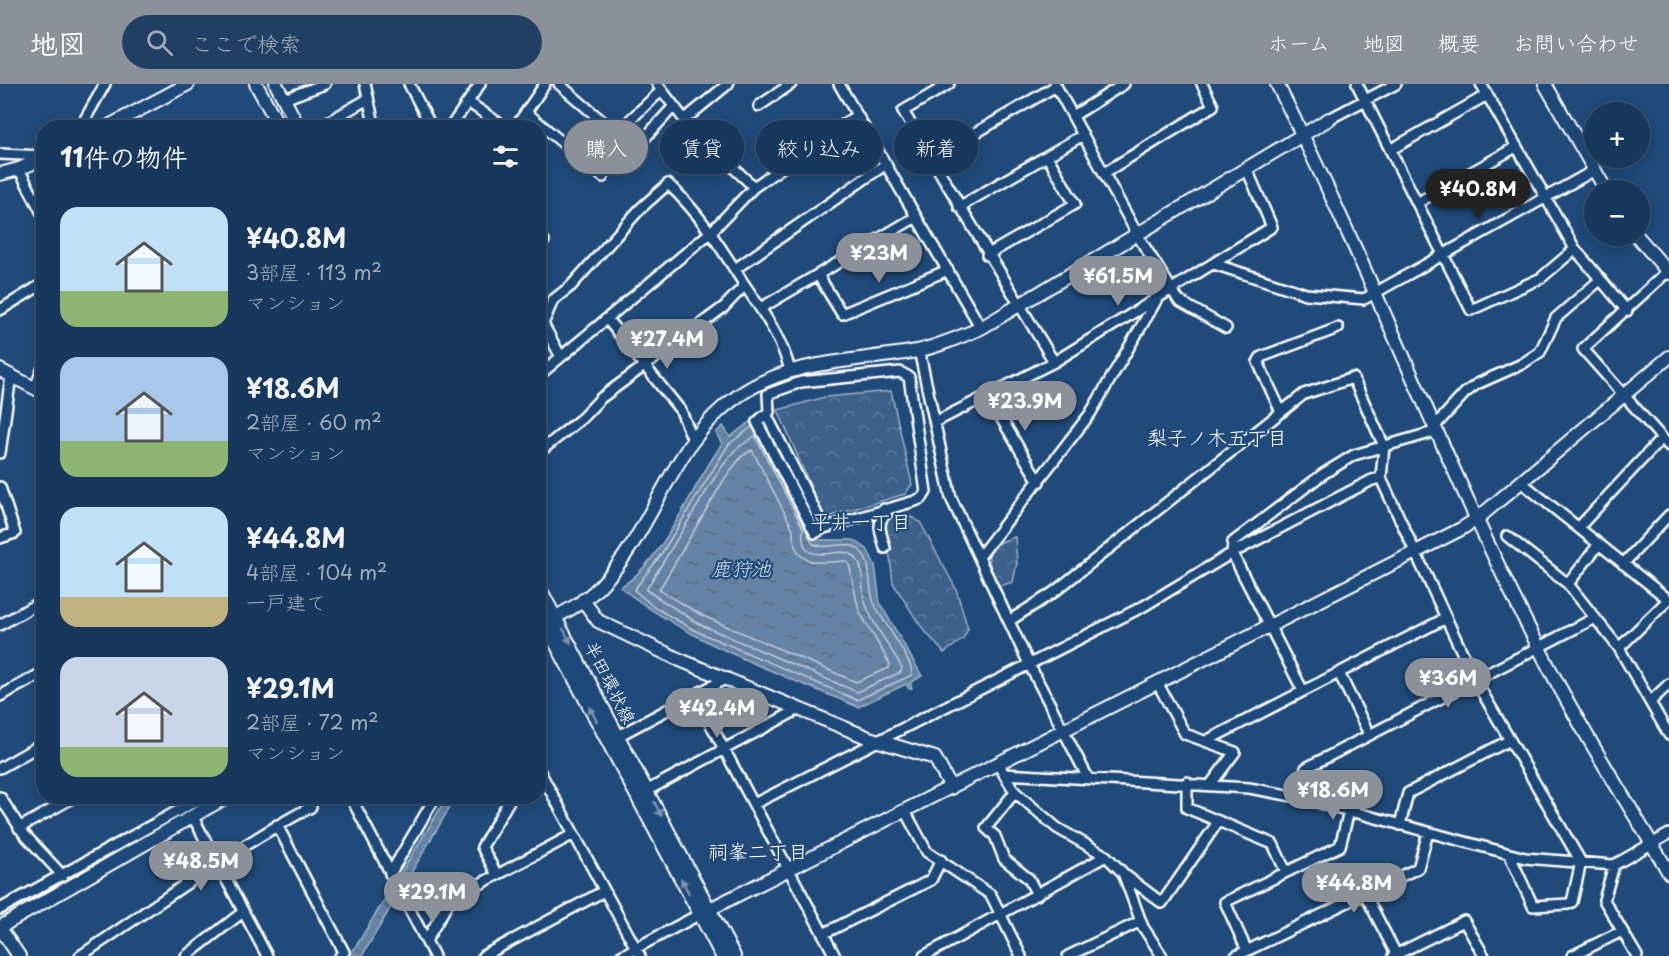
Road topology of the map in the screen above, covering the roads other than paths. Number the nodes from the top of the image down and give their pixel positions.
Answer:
1 (105, 84) edge
2 (188, 84) edge
3 (256, 84) edge
4 (276, 84) edge
5 (325, 84) edge
6 (364, 84) edge
7 (409, 84) edge
8 (480, 84) edge
9 (545, 84) edge
10 (559, 84) edge
11 (728, 84) edge
12 (791, 84) edge
13 (949, 84) edge
14 (1124, 84) edge
15 (1202, 84) edge
16 (1277, 84) edge
17 (1357, 84) edge
18 (1396, 84) edge
19 (1481, 84) edge
20 (1545, 84) edge
21 (841, 85) edge
22 (1055, 85) edge
23 (660, 87) edge
24 (1487, 95) junction
25 (284, 99) junction
26 (368, 99) junction
27 (1365, 100) junction
28 (468, 102) junction
29 (759, 105) dead end
30 (674, 106) junction
31 (526, 112) junction
32 (857, 115) junction
33 (1073, 116) junction
34 (1329, 119) joint
35 (85, 120) edge
36 (120, 120) edge
37 (276, 120) edge
38 (295, 120) edge
39 (331, 120) edge
40 (373, 120) edge
41 (428, 120) edge
42 (456, 120) edge
43 (494, 120) edge
44 (520, 120) edge
45 (535, 120) edge
46 (684, 120) joint
47 (908, 120) edge
48 (546, 129) edge
49 (978, 131) edge
50 (648, 134) edge
51 (1302, 134) junction
52 (1083, 135) junction
53 (1516, 147) junction
54 (1390, 150) junction
55 (0, 154) edge
56 (36, 156) edge
57 (1047, 156) junction
58 (36, 161) edge
59 (885, 164) junction
60 (1246, 167) junction
61 (19, 169) junction
62 (1593, 171) junction
63 (1104, 173) junction
64 (0, 174) edge
65 (740, 174) edge
66 (940, 174) edge
67 (603, 177) dead end
68 (1599, 180) edge
69 (754, 187) junction
70 (1545, 197) junction
71 (36, 202) edge
72 (1417, 202) junction
73 (959, 207) junction
74 (916, 217) junction
75 (711, 232) junction
76 (1138, 235) junction
77 (1646, 246) edge
78 (1575, 249) junction
79 (987, 255) junction
80 (1443, 255) junction
81 (1214, 264) junction
82 (735, 269) junction
83 (948, 270) junction
84 (1668, 272) edge
85 (818, 275) junction
86 (1600, 280) junction
87 (745, 285) junction
88 (36, 288) edge
89 (1172, 290) junction
90 (1376, 292) junction
91 (1157, 299) junction
92 (1020, 307) junction
93 (761, 308) junction
94 (0, 310) edge
95 (1627, 311) junction
96 (546, 317) edge
97 (607, 320) junction
98 (981, 328) junction
99 (1226, 328) dead end
100 (1338, 328) dead end
101 (546, 330) edge
102 (919, 350) junction
103 (561, 357) junction
104 (1669, 357) edge
105 (1054, 362) junction
106 (645, 367) junction
107 (546, 369) edge
108 (790, 370) junction
109 (5, 373) edge
110 (36, 388) edge
111 (988, 396) junction
112 (1622, 396) junction
113 (1281, 412) junction
114 (767, 416) junction
115 (935, 422) junction
116 (1436, 429) junction
117 (1662, 438) junction
118 (693, 440) junction
119 (546, 444) edge
120 (1384, 446) junction
121 (1669, 447) edge
122 (0, 453) edge
123 (786, 454) junction
124 (777, 459) junction
125 (1381, 478) junction
126 (1039, 482) junction
127 (1521, 482) junction
128 (0, 487) edge
129 (805, 491) junction
130 (796, 496) junction
131 (884, 509) junction
132 (1669, 515) edge
133 (1477, 519) junction
134 (1579, 527) junction
135 (824, 528) junction
136 (1507, 536) dead end
137 (0, 538) edge
138 (1599, 544) junction
139 (885, 548) dead end
140 (1232, 553) junction
141 (1416, 553) junction
142 (979, 557) junction
143 (1623, 564) junction
144 (1568, 584) junction
145 (584, 600) junction
146 (1669, 600) edge
147 (36, 605) edge
148 (1446, 618) junction
149 (1595, 618) junction
150 (1009, 621) junction
151 (547, 622) edge
152 (0, 625) edge
153 (1270, 627) junction
154 (1538, 648) junction
155 (1619, 648) junction
156 (1029, 664) junction
157 (1339, 673) junction
158 (36, 676) edge
159 (727, 678) junction
160 (1475, 680) junction
161 (1158, 684) junction
162 (1669, 684) edge
163 (1302, 691) junction
164 (695, 695) junction
165 (0, 696) edge
166 (1650, 702) junction
167 (799, 709) junction
168 (1064, 732) junction
169 (1369, 734) junction
170 (1669, 735) edge
171 (618, 736) junction
172 (877, 740) junction
173 (1510, 740) junction
174 (1206, 741) junction
175 (36, 748) edge
176 (725, 750) junction
177 (0, 768) edge
178 (1002, 769) junction
179 (1088, 778) junction
180 (1187, 782) junction
181 (546, 783) edge
182 (1211, 784) junction
183 (951, 788) junction
184 (648, 790) junction
185 (1015, 792) junction
186 (0, 797) edge
187 (1298, 797) junction
188 (62, 804) edge
189 (191, 804) edge
190 (215, 804) edge
191 (354, 804) edge
192 (429, 804) edge
193 (507, 804) edge
194 (754, 804) junction
195 (311, 807) dead end
196 (904, 811) junction
197 (1349, 811) junction
198 (193, 817) junction
199 (1218, 822) junction
200 (277, 825) junction
201 (1400, 825) junction
202 (19, 828) junction
203 (1428, 833) junction
204 (574, 834) junction
205 (1669, 834) edge
206 (1652, 843) junction
207 (1106, 856) junction
208 (1510, 856) junction
209 (941, 860) junction
210 (1581, 862) junction
211 (219, 864) junction
212 (1614, 865) junction
213 (789, 869) junction
214 (1286, 872) junction
215 (1123, 873) junction
216 (1669, 873) edge
217 (390, 874) junction
218 (497, 874) junction
219 (63, 876) junction
220 (604, 891) junction
221 (1365, 894) junction
222 (1037, 895) junction
223 (0, 909) edge
224 (243, 912) junction
225 (705, 912) junction
226 (1001, 915) junction
227 (1140, 921) junction
228 (0, 927) edge
229 (1622, 931) junction
230 (823, 934) junction
231 (426, 941) junction
232 (1247, 951) junction
233 (638, 952) edge
234 (1395, 955) edge
235 (19, 956) edge
236 (80, 956) edge
237 (186, 956) edge
238 (267, 956) edge
239 (340, 956) edge
240 (434, 956) edge
241 (483, 956) edge
242 (621, 956) edge
243 (722, 956) edge
244 (734, 956) edge
245 (834, 956) edge
246 (924, 956) edge
247 (1021, 956) edge
248 (1068, 956) edge
249 (1162, 956) edge
250 (1236, 956) edge
251 (1484, 956) edge
252 (1572, 956) edge
253 (1637, 956) edge

1 - 35 street
2 - 36 street
3 - 37 street
4 - 25 street
5 - 25 street
6 - 26 street
7 - 41 street
8 - 28 street
9 - 31 street
10 - 23 street
11 - 46 street
12 - 29 street
13 - 47 street
14 - 33 street
15 - 63 street
16 - 51 street
17 - 27 street
18 - 27 street
19 - 24 street
20 - 62 street
21 - 32 street
22 - 33 street
22 - 49 street
23 - 30 street
24 - 53 street
24 - 54 street
25 - 38 street
26 - 39 street
26 - 40 street
27 - 34 street
27 - 54 street
28 - 42 street
28 - 43 street
30 - 46 street
30 - 50 street
31 - 44 street
31 - 45 street
32 - 59 street
32 - 69 street
33 - 52 street
34 - 51 street
48 - 67 street
51 - 60 street
51 - 90 street
52 - 57 street
52 - 63 street
53 - 70 street
53 - 72 street
54 - 72 street
55 - 56 street
57 - 73 street
57 - 79 street
58 - 61 street
59 - 74 street
59 - 82 street
60 - 76 street
60 - 81 street
61 - 64 street
61 - 71 street
62 - 68 street
62 - 70 street
63 - 76 street
65 - 69 street
66 - 73 street
69 - 75 street
70 - 78 street
70 - 80 street
72 - 80 street
73 - 79 street
74 - 83 street
74 - 85 street
75 - 82 street
75 - 96 street
75 - 97 street
76 - 89 street
76 - 92 street
77 - 84 street
78 - 80 street
78 - 86 street
79 - 92 street
80 - 90 street
81 - 89 street
81 - 90 street
82 - 87 street
83 - 85 street
83 - 98 street
84 - 95 street
85 - 93 street
86 - 95 street
86 - 116 street
87 - 93 street
87 - 106 street
88 - 94 street
89 - 91 street
89 - 99 street
90 - 116 street
91 - 105 street
91 - 126 street
92 - 98 street
92 - 105 street
93 - 108 street
95 - 112 street
97 - 103 street
97 - 106 street
98 - 102 street
100 - 113 street
101 - 103 street
102 - 108 street
102 - 115 street
103 - 107 street
104 - 112 street
105 - 111 street
106 - 118 street
106 - 119 street
108 - 118 street
109 - 110 street
109 - 122 street
111 - 115 street
111 - 126 street
112 - 117 street
112 - 127 street
113 - 120 street
113 - 150 street
114 - 123 street
114 - 124 street
114 - 131 street
115 - 142 street
116 - 120 street
116 - 133 street
117 - 121 street
117 - 134 street
118 - 145 street
120 - 125 street
120 - 140 street
123 - 124 street
123 - 129 street
124 - 130 street
125 - 140 street
125 - 141 street
126 - 142 street
127 - 133 street
127 - 134 street
128 - 137 street
129 - 130 street
129 - 135 street
130 - 135 street
131 - 135 street
131 - 139 street
132 - 143 street
133 - 141 street
133 - 154 street
134 - 138 street
136 - 144 street
138 - 143 street
138 - 144 street
140 - 153 street
140 - 156 street
141 - 148 street
141 - 153 street
142 - 150 street
143 - 146 street
144 - 149 street
145 - 151 street
145 - 159 street
146 - 155 street
147 - 152 street
148 - 157 street
148 - 160 street
149 - 154 street
149 - 155 street
150 - 156 street
151 -> 171 street, 半田環状線
225 -> 151 street, 半田環状線
153 - 161 street
153 - 163 street
154 - 160 street
154 - 206 street
155 - 166 street
156 - 168 street
156 - 172 street
157 - 163 street
157 - 169 street
158 - 165 street
159 - 164 street
159 - 167 street
160 - 169 street
160 - 173 street
161 - 168 street
161 - 174 street
162 - 166 street
163 - 174 street
164 - 171 street
164 - 176 street
166 - 170 street
167 - 172 street
167 - 176 street
168 - 178 street
168 - 179 street
169 - 187 street
171 - 184 street, 半田環状線
172 - 183 street
172 - 194 street
173 - 201 street
173 - 210 street
174 - 182 street
175 - 177 street
176 - 184 street
176 - 194 street
178 - 179 street
178 - 183 street
178 - 185 street
179 - 180 street
180 - 182 street
180 - 199 street
181 - 204 street
182 - 187 street
183 - 196 street
184 -> 225 street, 半田環状線
185 - 207 street
185 - 222 street
186 - 202 street
187 - 197 street
188 - 202 street
189 - 219 street
190 - 198 street
191 - 217 street
192 - 217 street
193 - 218 street
194 - 213 street
195 - 200 street
196 - 209 street
196 - 213 street
197 - 201 street
197 - 214 street
198 - 211 street
198 - 228 street
199 - 214 street
199 - 215 street
200 - 211 street
200 - 239 street
201 - 203 street
202 - 219 street
203 - 208 street
203 - 221 street
204 - 218 street
204 - 220 street
205 - 206 street
206 - 212 street
206 - 216 street
207 - 215 street
207 - 222 street
208 - 210 street
208 - 210 street
209 - 226 street
209 - 230 street
210 - 212 street
211 - 224 street
211 - 236 street
212 - 229 street
213 - 225 street
213 - 230 street
214 - 232 street
215 - 227 street
217 - 231 street
218 - 231 street
219 - 223 street
220 - 233 street
220 - 241 street
221 - 232 street
221 - 234 street
222 - 226 street
224 - 237 street
224 - 238 street
225 - 233 street
225 - 243 street, 半田環状線
225 - 244 street, 半田環状線
226 - 246 street
226 - 247 street
227 - 248 street
227 - 249 street
228 - 235 street
229 - 252 street
229 - 253 street
230 - 245 street
231 - 240 street
232 - 250 street
233 - 242 street
234 - 251 street

